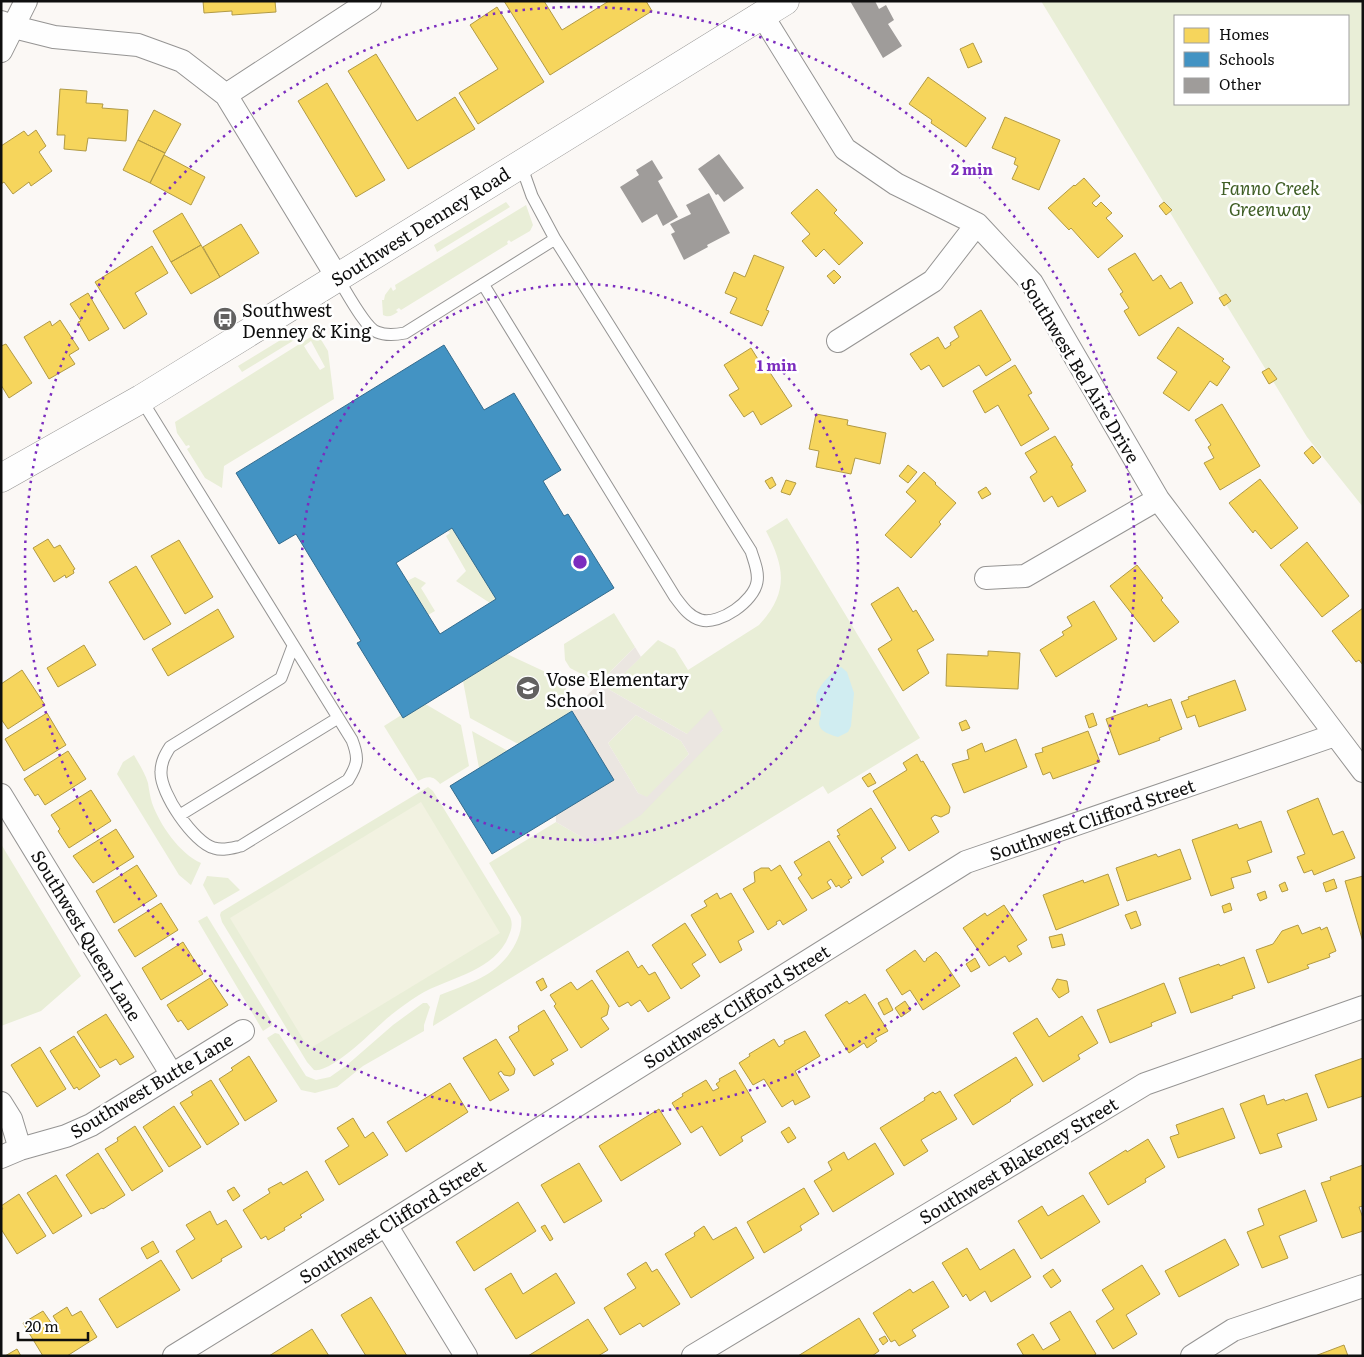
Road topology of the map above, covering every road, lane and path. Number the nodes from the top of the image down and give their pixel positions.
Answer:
1 (26, 1) edge
2 (370, 1) edge
3 (785, 1) edge
4 (762, 15) junction
5 (8, 24) edge
6 (1, 51) edge
7 (226, 95) junction
8 (521, 164) junction
9 (977, 224) junction
10 (554, 238) junction
11 (337, 277) junction
12 (483, 284) junction
13 (838, 341) dead end
14 (141, 399) junction
15 (1, 478) edge
16 (1158, 499) junction
17 (986, 578) dead end
18 (293, 646) junction
19 (338, 718) junction
20 (1335, 735) junction
21 (1363, 770) edge
22 (1, 794) edge
23 (180, 815) junction
24 (1363, 1007) edge
25 (244, 1031) dead end
26 (172, 1075) junction
27 (1, 1102) edge
28 (10, 1153) edge
29 (386, 1225) junction
30 (1363, 1286) edge
31 (174, 1356) edge
32 (466, 1356) edge
33 (693, 1356) edge
34 (1192, 1356) edge

1 - 5 street
2 - 7 street
3 - 4 street, Southwest Denney Road
4 - 8 street, Southwest Denney Road
4 - 9 street, Southwest Bel Aire Drive
5 - 6 street
5 - 7 street
7 - 11 street
8 - 10 lane
8 - 11 street, Southwest Denney Road
9 - 13 street
9 - 16 street, Southwest Bel Aire Drive
10 - 12 lane
10 - 12 lane
11 - 12 lane
11 - 14 street, Southwest Denney Road
14 - 15 street, Southwest Denney Road
14 - 18 lane
16 - 17 street
16 - 20 street, Southwest Bel Aire Drive
18 - 19 lane
18 - 23 lane
19 - 23 lane
19 - 23 lane
20 - 21 street, Southwest Bel Aire Drive
20 - 29 street, Southwest Clifford Street
22 - 26 street, Southwest Queen Lane
24 - 33 street, Southwest Blakeney Street
25 - 26 street, Southwest Butte Lane
26 - 28 street, Southwest Butte Lane
27 - 28 street
29 - 31 street, Southwest Clifford Street
29 - 32 street
30 - 34 street

